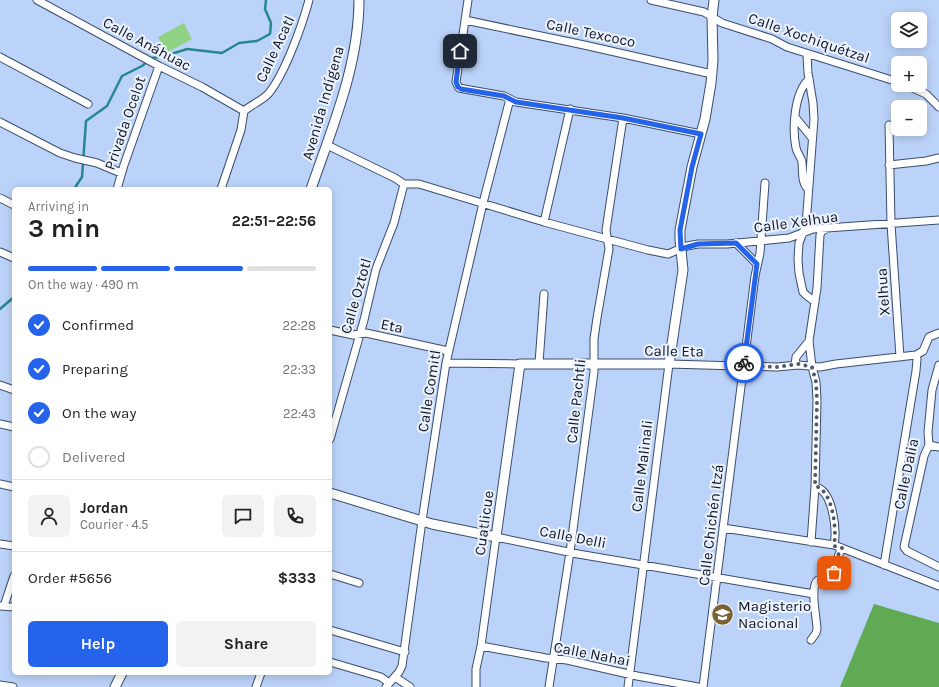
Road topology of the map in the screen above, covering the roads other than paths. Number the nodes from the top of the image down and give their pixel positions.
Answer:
1 (37, 0) edge
2 (309, 0) edge
3 (359, 0) edge
4 (468, 0) edge
5 (652, 0) edge
6 (714, 0) edge
7 (712, 17) junction
8 (465, 20) junction
9 (807, 54) junction
10 (0, 56) edge
11 (159, 66) junction
12 (712, 74) junction
13 (809, 79) junction
14 (891, 80) edge
15 (922, 92) edge
16 (510, 99) junction
17 (88, 104) dead end
18 (939, 107) edge
19 (570, 109) junction
20 (244, 111) junction
21 (795, 117) junction
22 (623, 118) junction
23 (0, 122) edge
24 (889, 125) dead end
25 (701, 134) junction
26 (812, 138) junction
27 (327, 145) junction
28 (939, 158) edge
29 (889, 165) junction
30 (121, 173) junction
31 (765, 183) dead end
32 (404, 184) junction
33 (118, 187) edge
34 (221, 187) edge
35 (312, 187) edge
36 (808, 189) junction
37 (0, 198) edge
38 (12, 203) edge
39 (483, 203) junction
40 (939, 220) edge
41 (544, 222) junction
42 (892, 224) junction
43 (826, 229) junction
44 (803, 232) junction
45 (608, 239) junction
46 (760, 241) junction
47 (736, 243) junction
48 (681, 249) junction
49 (0, 252) edge
50 (12, 257) edge
51 (757, 264) junction
52 (544, 294) dead end
53 (815, 302) junction
54 (332, 330) edge
55 (939, 333) edge
56 (359, 334) junction
57 (809, 341) junction
58 (448, 351) junction
59 (916, 355) junction
60 (900, 357) junction
61 (446, 363) junction
62 (539, 363) junction
63 (594, 363) junction
64 (520, 364) junction
65 (669, 364) junction
66 (795, 365) junction
67 (939, 365) edge
68 (744, 366) junction
69 (812, 367) junction
70 (0, 385) edge
71 (12, 389) edge
72 (0, 424) edge
73 (12, 427) edge
74 (332, 432) edge
75 (929, 445) junction
76 (939, 447) edge
77 (0, 484) edge
78 (815, 486) junction
79 (12, 487) edge
80 (332, 494) edge
81 (422, 521) junction
82 (723, 528) junction
83 (496, 537) junction
84 (811, 542) junction
85 (0, 544) edge
86 (12, 546) edge
87 (834, 546) junction
88 (842, 548) junction
89 (570, 552) junction
90 (643, 564) junction
91 (884, 565) junction
92 (939, 567) edge
93 (332, 575) edge
94 (717, 576) junction
95 (12, 581) edge
96 (359, 583) dead end
97 (939, 586) edge
98 (814, 594) junction
99 (2, 606) edge
100 (12, 607) edge
101 (332, 631) edge
102 (811, 640) dead end
103 (481, 646) junction
104 (405, 652) junction
105 (553, 659) junction
106 (332, 663) edge
107 (629, 674) junction
108 (121, 675) edge
109 (260, 675) edge
110 (395, 677) junction
111 (388, 685) edge
112 (0, 686) edge
113 (13, 687) edge
114 (115, 687) edge
115 (256, 687) edge
116 (410, 687) edge
117 (476, 687) edge
118 (549, 687) edge
119 (628, 687) edge
120 (698, 687) edge
121 (703, 687) edge

1 - 11 street, Calle Anáhuac
2 - 20 street, Calle Acatl
3 - 27 street, Avenida Indígena
4 - 8 street
5 - 7 street, Calle Xochiquétzal
6 - 7 street, Calle Malinali
7 - 9 street, Calle Xochiquétzal
7 - 12 street, Calle Malinali
8 - 12 street, Calle Texcoco
8 - 16 street
9 - 13 street
9 - 14 street, Calle Xochiquétzal
10 - 17 street
11 - 20 street, Calle Anáhuac
11 - 30 street, Privada Ocelot
12 - 25 street, Calle Malinali
13 - 21 street
13 - 26 street
15 - 18 street
16 - 19 street
16 - 39 street, Calle Comitl
19 - 22 street
19 - 41 street
20 - 34 street
21 - 26 street
21 - 36 street
22 - 25 street
22 - 45 street, Calle Pachtli
23 - 30 street
24 - 29 street, Xelhua
25 - 48 street, Calle Malinali
26 - 36 street
27 - 32 street
27 - 35 street, Avenida Indígena
28 - 29 street
29 - 42 street, Xelhua
30 - 33 street, Privada Ocelot
31 - 46 street, Calle Chichén Itzá
32 - 39 street
32 - 56 street, Calle Oztotl
36 - 44 street
37 - 38 street
39 - 41 street
39 - 58 street, Calle Comitl
40 - 42 street, Calle Xelhua
41 - 45 street
42 - 43 street, Calle Xelhua
42 - 60 street, Xelhua
43 - 44 street, Calle Xelhua
43 - 53 street
44 - 46 street, Calle Xelhua
44 - 53 street
45 - 48 street
45 - 63 street, Calle Pachtli
46 - 47 street, Calle Xelhua
46 - 51 street, Calle Chichén Itzá
47 - 48 street, Calle Xelhua
47 - 51 street
48 - 65 street, Calle Malinali
49 - 50 street
51 - 68 street, Calle Chichén Itzá
52 - 62 street
53 - 57 street
54 - 56 street, Eta
55 - 59 street, Calle Eta
56 - 58 street, Eta
56 - 74 street, Calle Oztotl
57 - 66 street
57 - 69 street
58 - 61 street, Calle Comitl
59 - 60 street, Calle Eta
59 - 91 street
60 - 69 street, Calle Eta
61 - 64 street, Calle Eta
61 - 81 street, Calle Comitl
62 - 63 street, Calle Eta
62 - 64 street, Calle Eta
63 - 65 street, Calle Eta
63 - 89 street, Calle Pachtli
64 - 83 street, Cuatlicue
65 - 68 street, Calle Eta
65 - 90 street, Calle Malinali
66 - 68 street, Calle Eta
66 - 69 street, Calle Eta
67 - 75 street, Calle Dalia
68 - 82 street, Calle Chichén Itzá
69 - 78 street
70 - 71 street
72 - 73 street
75 - 76 street
75 - 92 street, Calle Dalia
77 - 79 street
78 - 84 street
78 - 87 street
80 - 81 street, Calle Delli
81 - 83 street, Calle Delli
81 - 104 street, Calle Comitl
82 - 84 street
82 - 94 street, Calle Chichén Itzá
83 - 89 street, Calle Delli
83 - 103 street, Cuatlicue
84 - 87 street
85 - 86 street
87 - 88 street
88 - 91 street
88 - 98 street
89 - 90 street, Calle Delli
89 - 105 street, Calle Pachtli
90 - 94 street, Calle Delli
90 - 107 street, Calle Malinali
91 - 97 street
93 - 96 street
94 - 98 street, Calle Delli
94 - 121 street, Calle Chichén Itzá
95 - 99 street
98 - 102 street
99 - 100 street
101 - 104 street
103 - 105 street, Calle Nahai
103 - 117 street, Cuatlicue
104 - 110 street, Calle Comitl
105 - 107 street, Calle Nahai
105 - 118 street, Calle Pachtli
106 - 111 street
107 - 119 street, Calle Malinali
107 - 120 street, Calle Nahai
108 - 114 street
109 - 115 street
110 - 111 street, Calle Comitl
110 - 116 street
112 - 113 street

